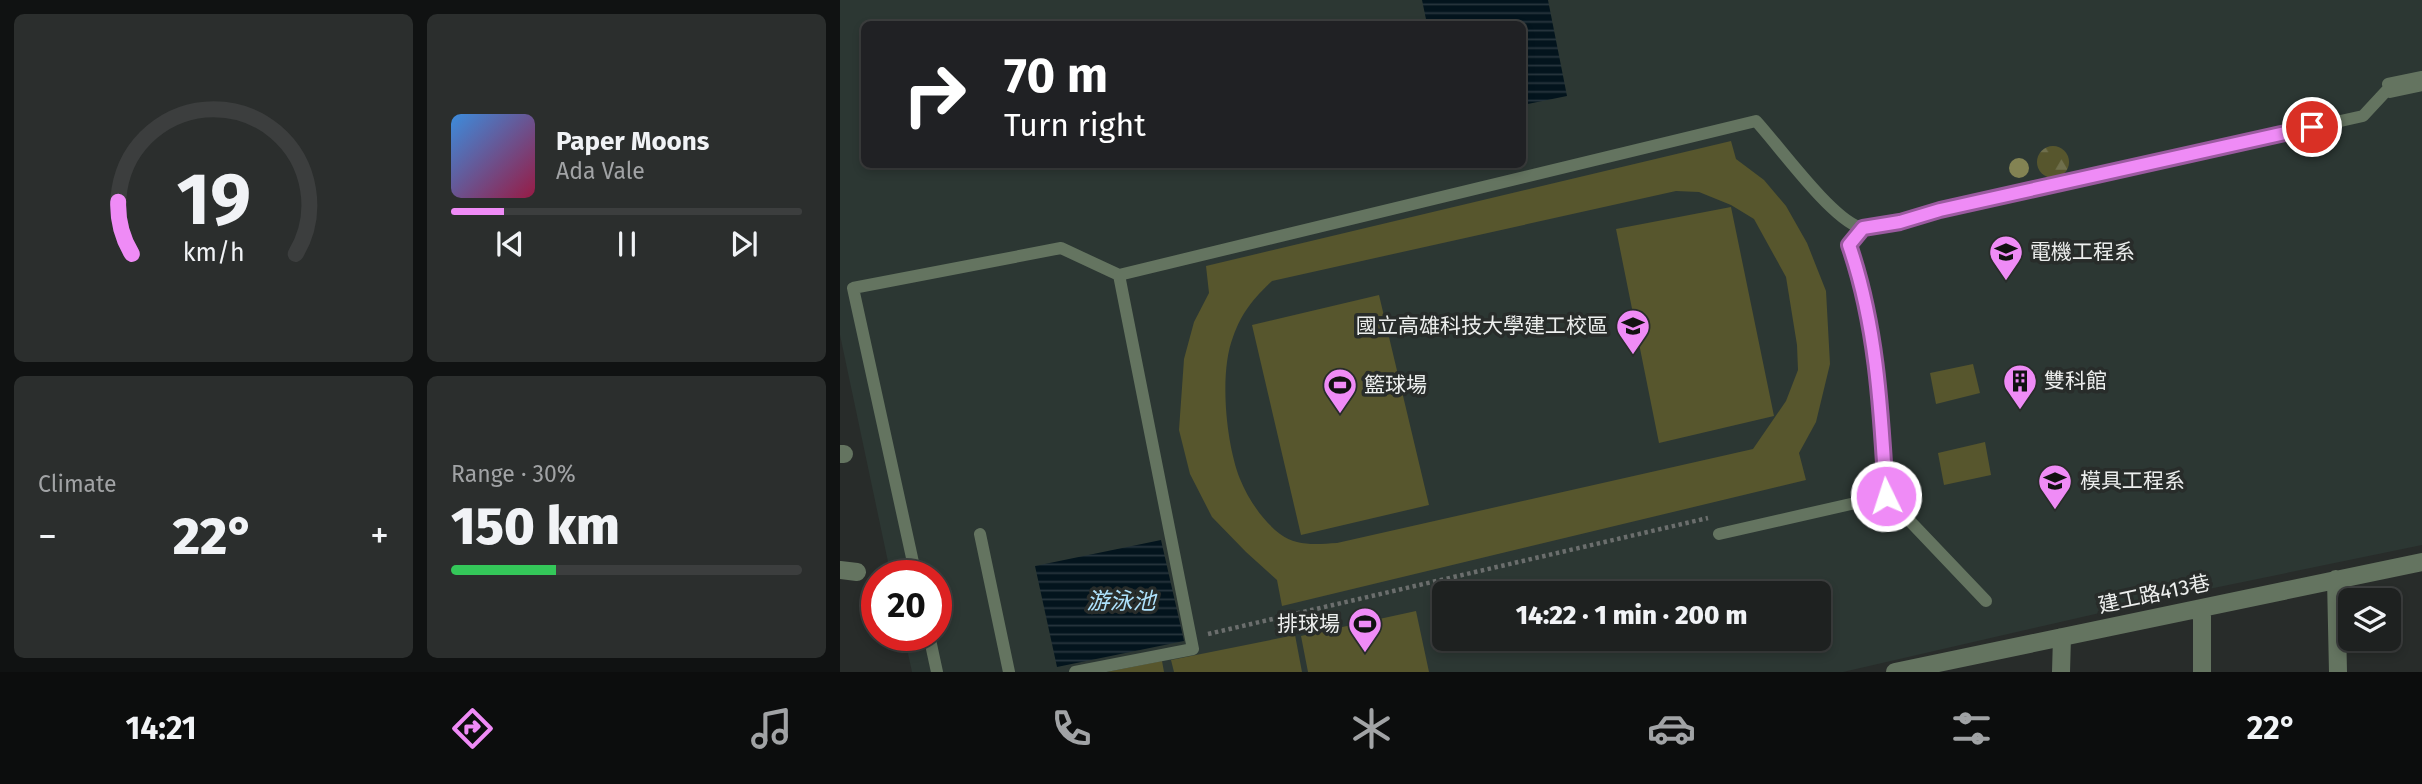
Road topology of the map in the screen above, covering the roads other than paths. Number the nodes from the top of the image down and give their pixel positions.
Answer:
1 (2422, 77) edge
2 (2422, 85) edge
3 (2389, 88) junction
4 (1863, 228) junction
5 (1119, 275) junction
6 (1886, 496) junction
7 (980, 534) dead end
8 (1719, 534) dead end
9 (912, 560) edge
10 (2422, 562) edge
11 (2336, 579) junction
12 (1986, 601) dead end
13 (2202, 607) junction
14 (2062, 637) junction
15 (932, 651) edge
16 (937, 672) edge
17 (1009, 672) edge
18 (1075, 672) edge
19 (1895, 672) edge
20 (2061, 672) edge
21 (2202, 672) edge
22 (2338, 672) edge

1 - 3 lane
2 - 3 lane
3 - 4 lane
4 - 5 lane
4 - 6 lane
5 - 9 lane
5 - 18 lane
6 - 8 lane
6 - 12 lane
7 - 17 lane
10 - 11 street, 建工路413巷
11 - 13 street, 建工路413巷
11 - 22 street
13 - 14 street, 建工路413巷
13 - 21 street
14 - 19 street, 建工路413巷
14 - 20 street
15 - 16 lane

